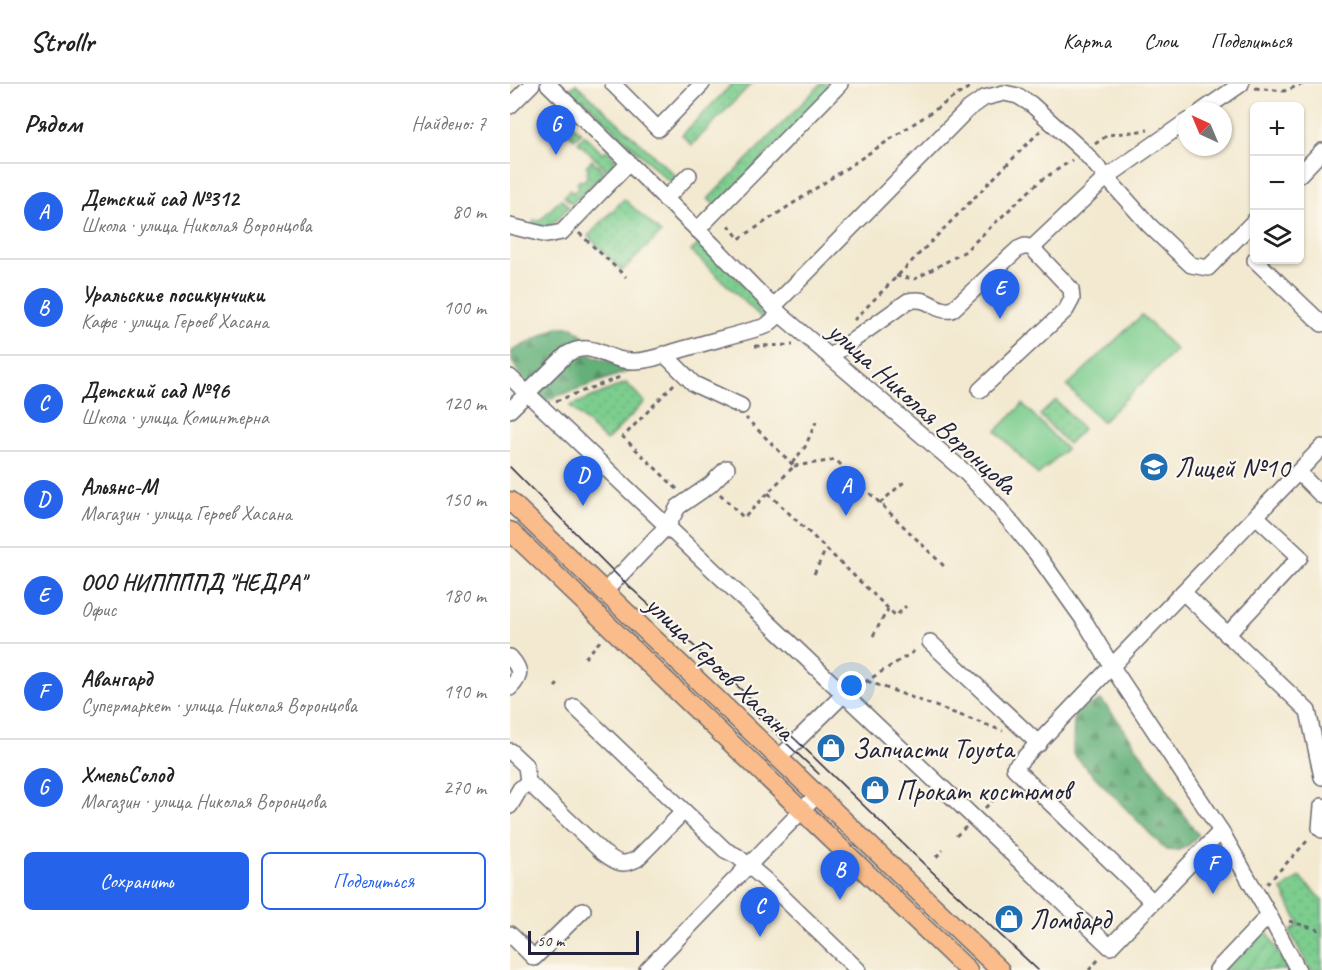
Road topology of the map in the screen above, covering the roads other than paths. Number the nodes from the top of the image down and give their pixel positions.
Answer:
1 (532, 84) edge
2 (548, 84) edge
3 (612, 84) edge
4 (702, 84) edge
5 (840, 84) edge
6 (1240, 85) edge
7 (1215, 102) edge
8 (510, 106) edge
9 (1178, 128) edge
10 (1318, 162) edge
11 (629, 164) junction
12 (1304, 171) edge
13 (689, 175) dead end
14 (1107, 177) junction
15 (665, 199) junction
16 (1250, 225) edge
17 (510, 226) edge
18 (697, 230) junction
19 (1235, 241) junction
20 (1032, 248) junction
21 (1250, 254) edge
22 (1260, 264) edge
23 (777, 311) junction
24 (1322, 324) edge
25 (663, 354) junction
26 (831, 357) junction
27 (510, 377) edge
28 (980, 390) dead end
29 (527, 393) junction
30 (741, 406) road end
31 (510, 410) edge
32 (1322, 447) edge
33 (727, 468) dead end
34 (1298, 472) junction
35 (1322, 496) edge
36 (510, 501) edge
37 (1257, 516) junction
38 (668, 525) junction
39 (510, 531) edge
40 (605, 591) junction
41 (1182, 592) junction
42 (1227, 634) junction
43 (930, 642) road end
44 (510, 657) edge
45 (1112, 666) junction
46 (510, 688) edge
47 (843, 695) junction
48 (575, 707) dead end
49 (1039, 744) junction
50 (510, 751) edge
51 (778, 759) junction
52 (1322, 777) edge
53 (528, 782) junction
54 (817, 795) junction
55 (510, 806) edge
56 (1322, 806) edge
57 (684, 811) junction
58 (802, 812) junction
59 (1321, 829) edge
60 (1221, 831) junction
61 (749, 867) junction
62 (1153, 902) junction
63 (583, 910) dead end
64 (1269, 915) junction
65 (510, 934) edge
66 (961, 968) edge
67 (647, 970) edge
68 (858, 970) edge
69 (1000, 970) edge
70 (1217, 970) edge
71 (1298, 970) edge

1 - 8 street
2 - 11 street, улица Николая Воронцова
3 - 4 street
5 - 18 street
6 - 7 street
9 - 14 street
10 - 12 street
11 - 15 street, улица Николая Воронцова
11 - 17 street
13 - 15 street
14 - 19 street
14 - 20 street
14 - 23 street
15 - 18 street, улица Николая Воронцова
16 - 19 street
18 - 23 street, улица Николая Воронцова
19 - 21 street
20 - 26 street
20 - 28 street
22 - 24 street
23 - 25 street
23 - 26 street, улица Николая Воронцова
25 - 29 street
25 - 30 street
26 - 45 street, улица Николая Воронцова
27 - 29 street
29 - 31 street
29 - 38 street
32 - 34 street
33 - 38 street
34 - 35 street
34 - 37 street
36 - 40 main road, улица Героев Хасана
37 - 41 street
37 - 42 street
38 - 40 street
38 - 47 street
39 - 58 main road, улица Героев Хасана
40 - 51 main road, улица Героев Хасана
41 - 42 street
41 - 45 street
42 - 52 street
43 - 49 street
44 - 46 street
45 - 49 street
45 - 60 street, улица Николая Воронцова
47 - 51 street
47 - 62 street
48 - 57 street
49 - 62 street
50 - 53 street
51 - 54 main road, улица Героев Хасана
53 - 55 street
53 - 57 street
54 - 58 street
54 - 69 main road, улица Героев Хасана
56 - 59 street
57 - 61 street
58 - 61 street
58 - 66 main road, улица Героев Хасана
60 - 62 street
60 - 64 street, улица Николая Воронцова
61 - 67 street
61 - 68 street
63 - 65 street
64 - 70 street
64 - 71 street, улица Николая Воронцова

